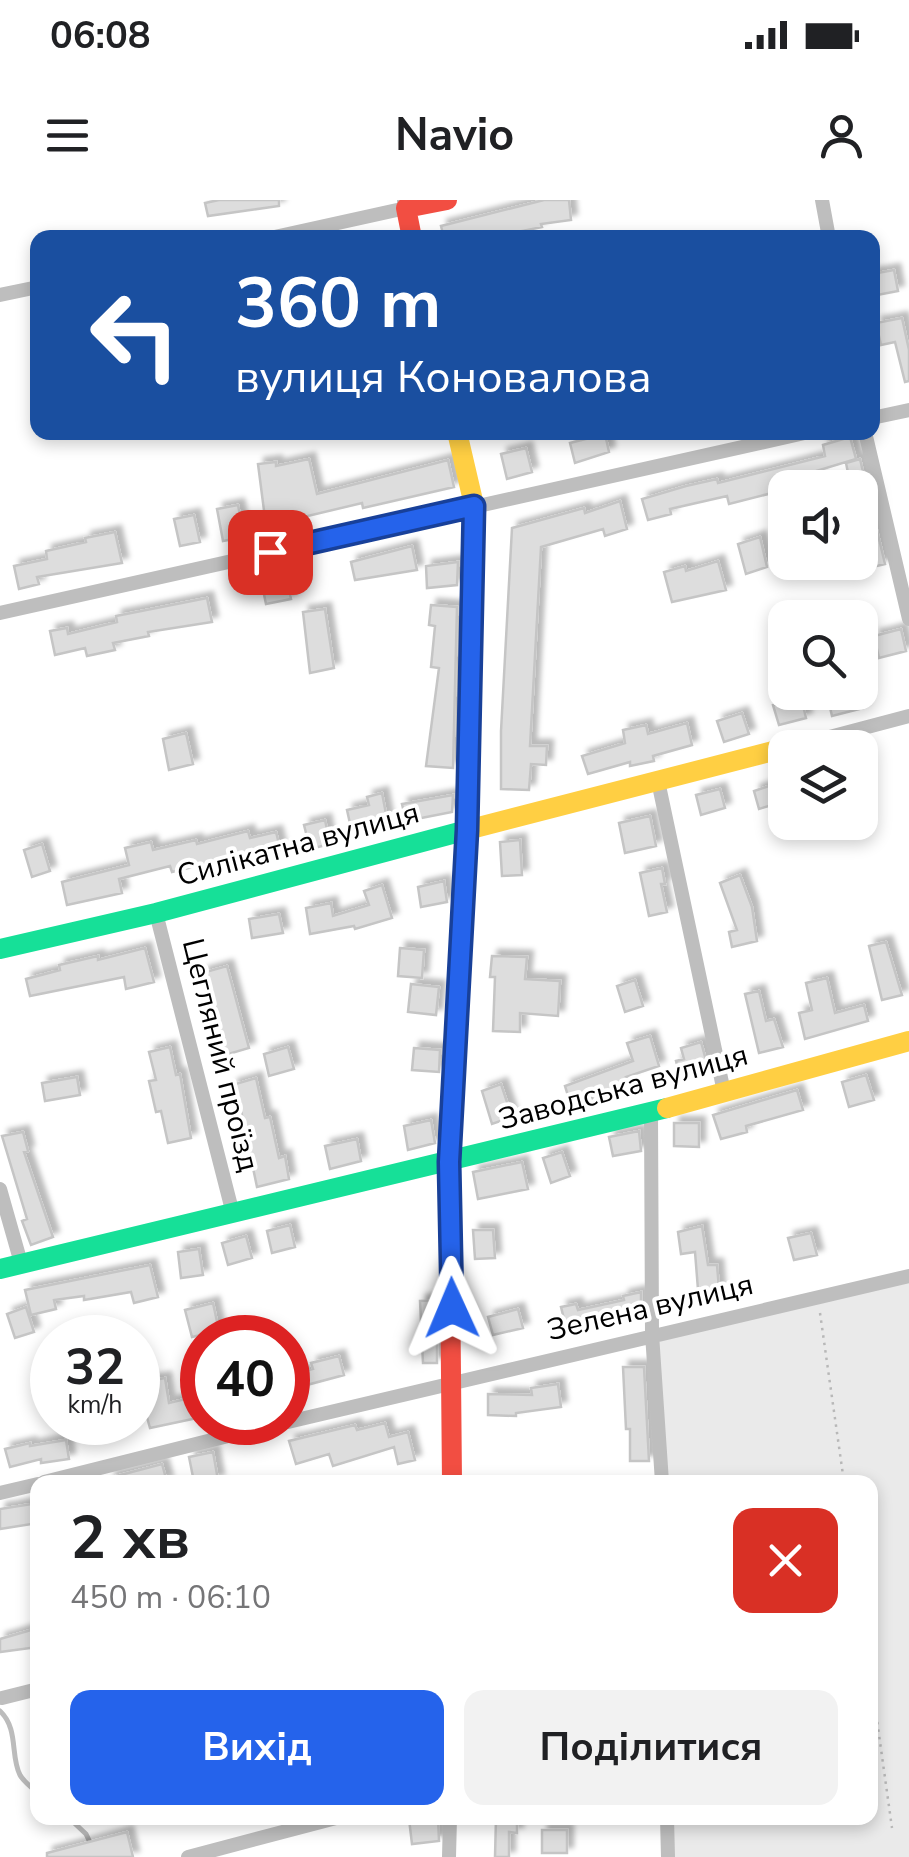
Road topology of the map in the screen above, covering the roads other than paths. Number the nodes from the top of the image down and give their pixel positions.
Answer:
1 (447, 200) edge
2 (822, 200) edge
3 (405, 204) edge
4 (302, 230) edge
5 (410, 230) edge
6 (828, 230) edge
7 (30, 289) edge
8 (0, 295) edge
9 (909, 410) edge
10 (880, 416) edge
11 (459, 440) edge
12 (773, 440) edge
13 (866, 440) edge
14 (474, 506) junction
15 (0, 613) edge
16 (909, 619) edge
17 (909, 716) edge
18 (855, 730) edge
19 (768, 753) edge
20 (658, 781) junction
21 (467, 830) junction
22 (156, 914) junction
23 (0, 949) edge
24 (909, 1042) edge
25 (724, 1092) junction
26 (651, 1112) junction
27 (449, 1162) junction
28 (0, 1189) edge
29 (232, 1210) junction
30 (10, 1266) edge
31 (909, 1276) edge
32 (652, 1334) junction
33 (453, 1380) junction
34 (310, 1416) edge
35 (194, 1445) edge
36 (73, 1475) edge
37 (452, 1475) edge
38 (662, 1475) edge
39 (30, 1486) edge
40 (0, 1494) edge
41 (30, 1691) edge
42 (2, 1698) edge
43 (309, 1825) edge
44 (450, 1825) edge
45 (666, 1825) edge
46 (188, 1857) edge
47 (450, 1857) edge
48 (668, 1857) edge

1 - 3 street
2 - 6 street
3 - 4 street
3 - 5 street
7 - 8 street
9 - 10 street
11 - 14 street
12 - 14 street
13 - 16 street
14 - 15 street
14 - 21 street
17 - 18 street, Силікатна вулиця
19 - 20 street, Силікатна вулиця
20 - 21 street, Силікатна вулиця
20 - 25 street
21 - 22 street, Силікатна вулиця
21 - 27 street
22 - 23 street, Силікатна вулиця
22 - 29 street, Цегляний проїзд
24 - 25 street, Заводська вулиця
25 - 26 street, Заводська вулиця
26 - 27 street, Заводська вулиця
26 - 32 street
27 - 29 street, Заводська вулиця
27 - 33 street
28 - 30 street
29 - 30 street, Заводська вулиця
31 - 32 street, Зелена вулиця
32 - 33 street, Зелена вулиця
32 - 38 street
33 - 34 street, Зелена вулиця
33 - 37 street
35 - 36 street, Зелена вулиця
39 - 40 street, Зелена вулиця
41 - 42 street
43 - 46 street
44 - 47 street
45 - 48 street

